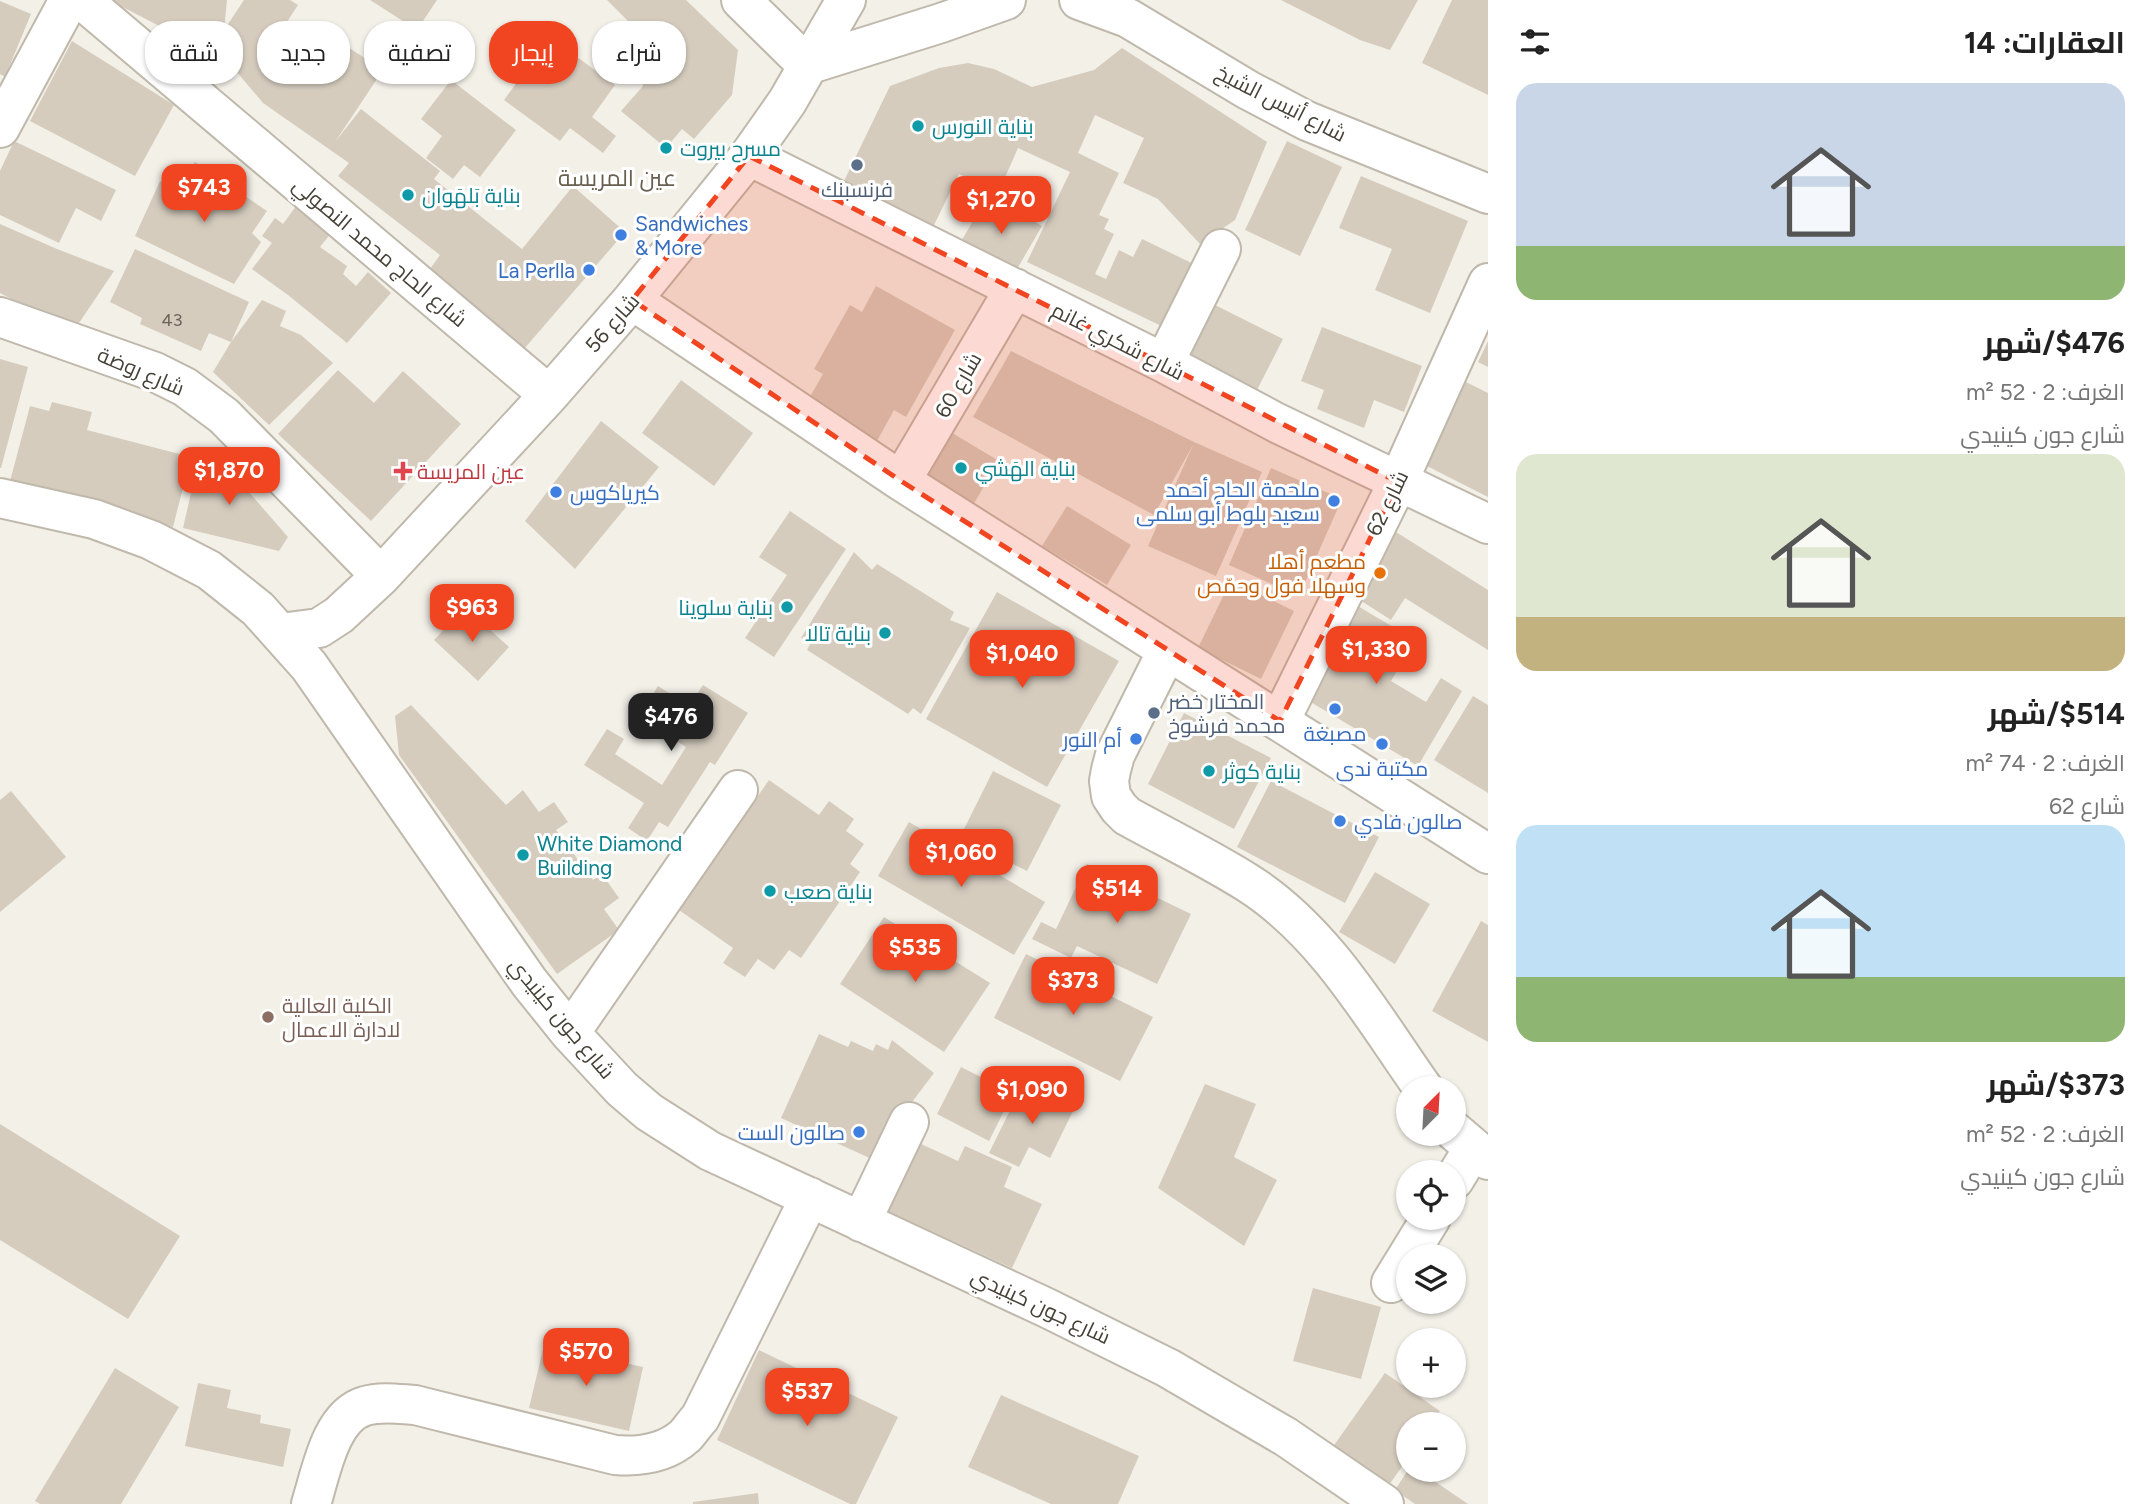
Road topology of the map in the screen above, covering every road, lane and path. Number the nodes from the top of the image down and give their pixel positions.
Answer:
1 (69, 0) edge
2 (82, 0) edge
3 (741, 0) edge
4 (846, 0) edge
5 (1006, 0) edge
6 (1079, 0) edge
7 (807, 65) junction
8 (0, 128) edge
9 (749, 156) junction
10 (1488, 194) edge
11 (1221, 249) dead end
12 (1488, 283) edge
13 (1015, 288) junction
14 (632, 300) junction
15 (0, 317) edge
16 (1164, 363) junction
17 (549, 395) junction
18 (901, 481) junction
19 (1398, 482) junction
20 (0, 498) edge
21 (1488, 524) edge
22 (382, 576) junction
23 (339, 615) junction
24 (280, 633) junction
25 (1167, 651) junction
26 (330, 696) junction
27 (1280, 721) junction
28 (738, 790) dead end
29 (1488, 854) edge
30 (570, 1033) junction
31 (1415, 1076) edge
32 (909, 1122) dead end
33 (810, 1197) junction
34 (861, 1222) junction
35 (1424, 1230) edge
36 (1391, 1283) dead end
37 (311, 1504) edge
38 (1384, 1504) edge

1 - 8 street
2 - 17 street, شارع الحاج محمد النصولي
3 - 7 street
4 - 7 street, شارع 56
5 - 7 street
6 - 10 street, شارع أنيس الشيخ
7 - 9 street, شارع 56
9 - 13 street, شارع شكري غانم
9 - 14 street, شارع 56
11 - 16 street
12 - 19 street, شارع 62
13 - 16 street, شارع شكري غانم
13 - 18 street, شارع 60
14 - 17 street, شارع 56
14 - 18 street
15 - 22 street, شارع روضة
16 - 19 street, شارع شكري غانم
17 - 22 street, شارع 56
18 - 25 street
19 - 21 street, شارع شكري غانم
19 - 27 street, شارع 62
20 - 24 street, شارع جون كينيدي
22 - 23 street, شارع 56
23 - 24 street, شارع 56
23 - 26 street
24 - 26 street, شارع جون كينيدي
25 - 27 street
25 - 31 street
26 - 30 street, شارع جون كينيدي
27 - 29 street
28 - 30 street
30 - 33 street, شارع جون كينيدي
32 - 34 street
33 - 34 street, شارع جون كينيدي
33 - 37 street
34 - 38 street, شارع جون كينيدي
35 - 36 street

